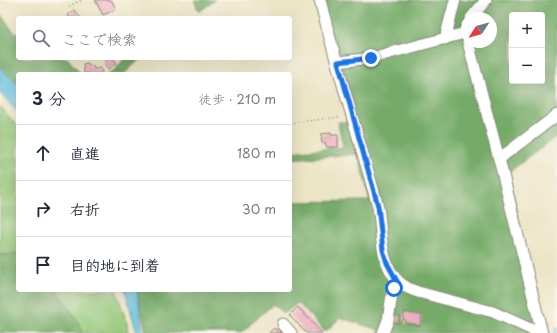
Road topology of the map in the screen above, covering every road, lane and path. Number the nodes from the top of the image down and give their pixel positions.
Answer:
1 (82, 0) edge
2 (320, 0) edge
3 (455, 0) edge
4 (486, 0) edge
5 (69, 6) dead end
6 (476, 12) edge
7 (461, 36) edge
8 (444, 38) junction
9 (470, 48) edge
10 (338, 62) junction
11 (353, 115) junction
12 (557, 115) edge
13 (292, 123) edge
14 (499, 159) junction
15 (398, 283) junction
16 (283, 324) dead end
17 (291, 333) edge
18 (382, 333) edge
19 (539, 333) edge
20 (542, 333) edge

1 - 5 path
2 - 10 street
3 - 8 street
4 - 6 street
7 - 8 street
8 - 10 street
9 - 14 street
10 - 11 street
11 - 13 path
11 - 15 street
12 - 14 street
14 - 20 street
15 - 18 street
15 - 19 street
16 - 17 street

